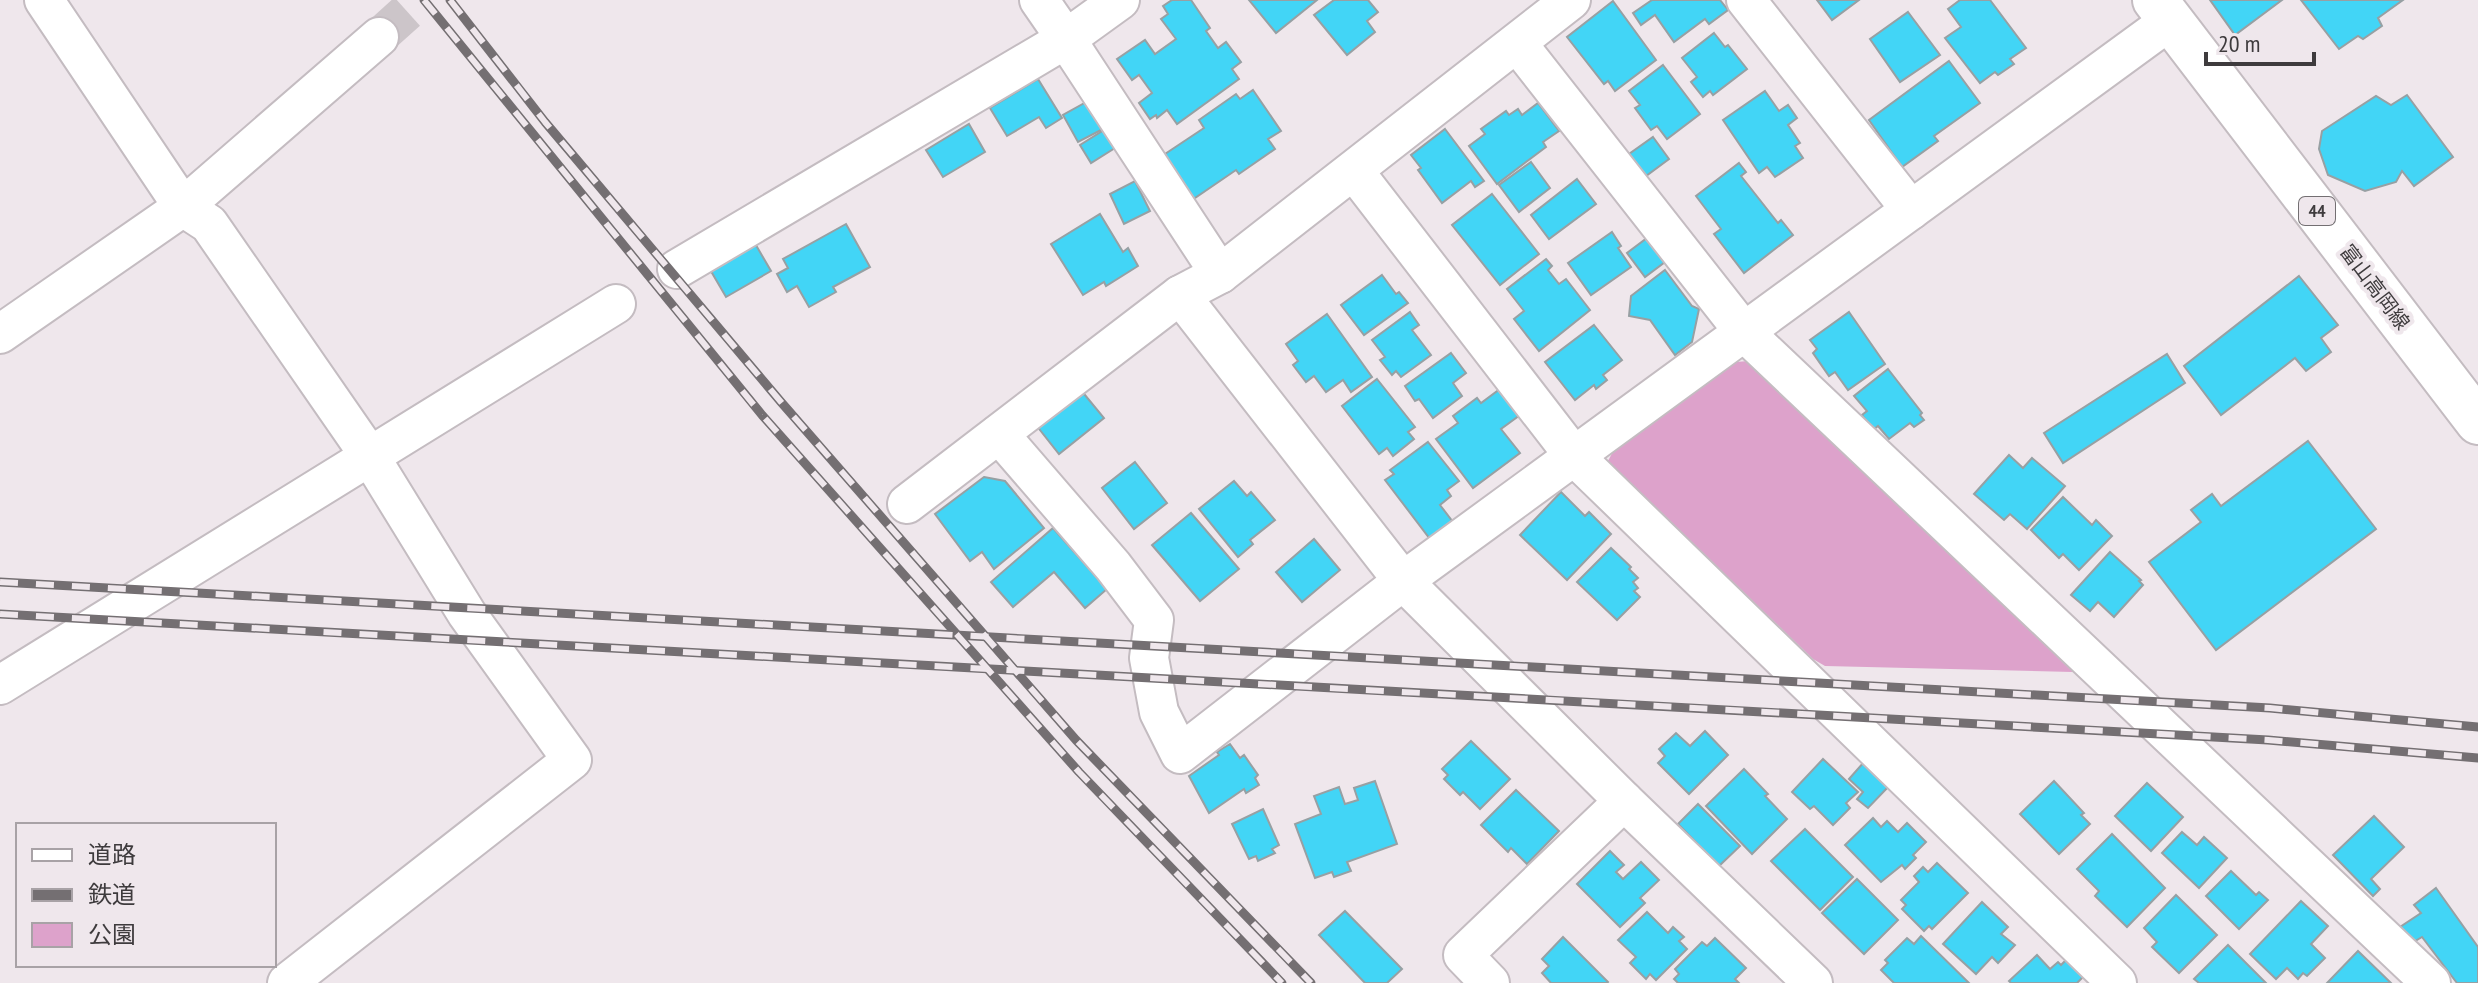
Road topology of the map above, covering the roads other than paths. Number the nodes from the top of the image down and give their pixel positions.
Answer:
1 (44, 0) edge
2 (1039, 0) edge
3 (1120, 0) edge
4 (1571, 0) edge
5 (1746, 0) edge
6 (2163, 10) edge
7 (379, 37) tunnel mouth
8 (1066, 39) junction
9 (1517, 43) junction
10 (1354, 171) junction
11 (183, 207) junction
12 (1911, 210) junction
13 (677, 269) dead end
14 (1220, 274) junction
15 (1180, 295) junction
16 (616, 304) dead end
17 (1744, 332) junction
18 (0, 334) edge
19 (2478, 422) edge
20 (999, 434) junction
21 (369, 455) junction
22 (1574, 456) junction
23 (907, 504) dead end
24 (1403, 581) junction
25 (0, 685) edge
26 (1624, 801) junction
27 (287, 983) edge
28 (1490, 983) edge
29 (1813, 983) edge
30 (2117, 983) edge
31 (2431, 983) edge

1 - 11 street
2 - 8 street
3 - 8 street
4 - 9 street
5 - 12 street
6 - 12 street
6 - 19 main road, 富山高岡線 / 44
7 - 11 street
8 - 13 street
8 - 14 street
9 - 10 street
9 - 17 street
10 - 14 street
10 - 22 street
11 - 18 street
11 - 21 street
12 - 17 street
14 - 15 street
15 - 20 street
15 - 24 street
16 - 21 street
17 - 22 street
17 - 31 street
20 - 23 street
20 - 24 street
21 - 25 street
21 - 27 street
22 - 24 street
22 - 30 street
24 - 26 street
26 - 28 street
26 - 29 street

